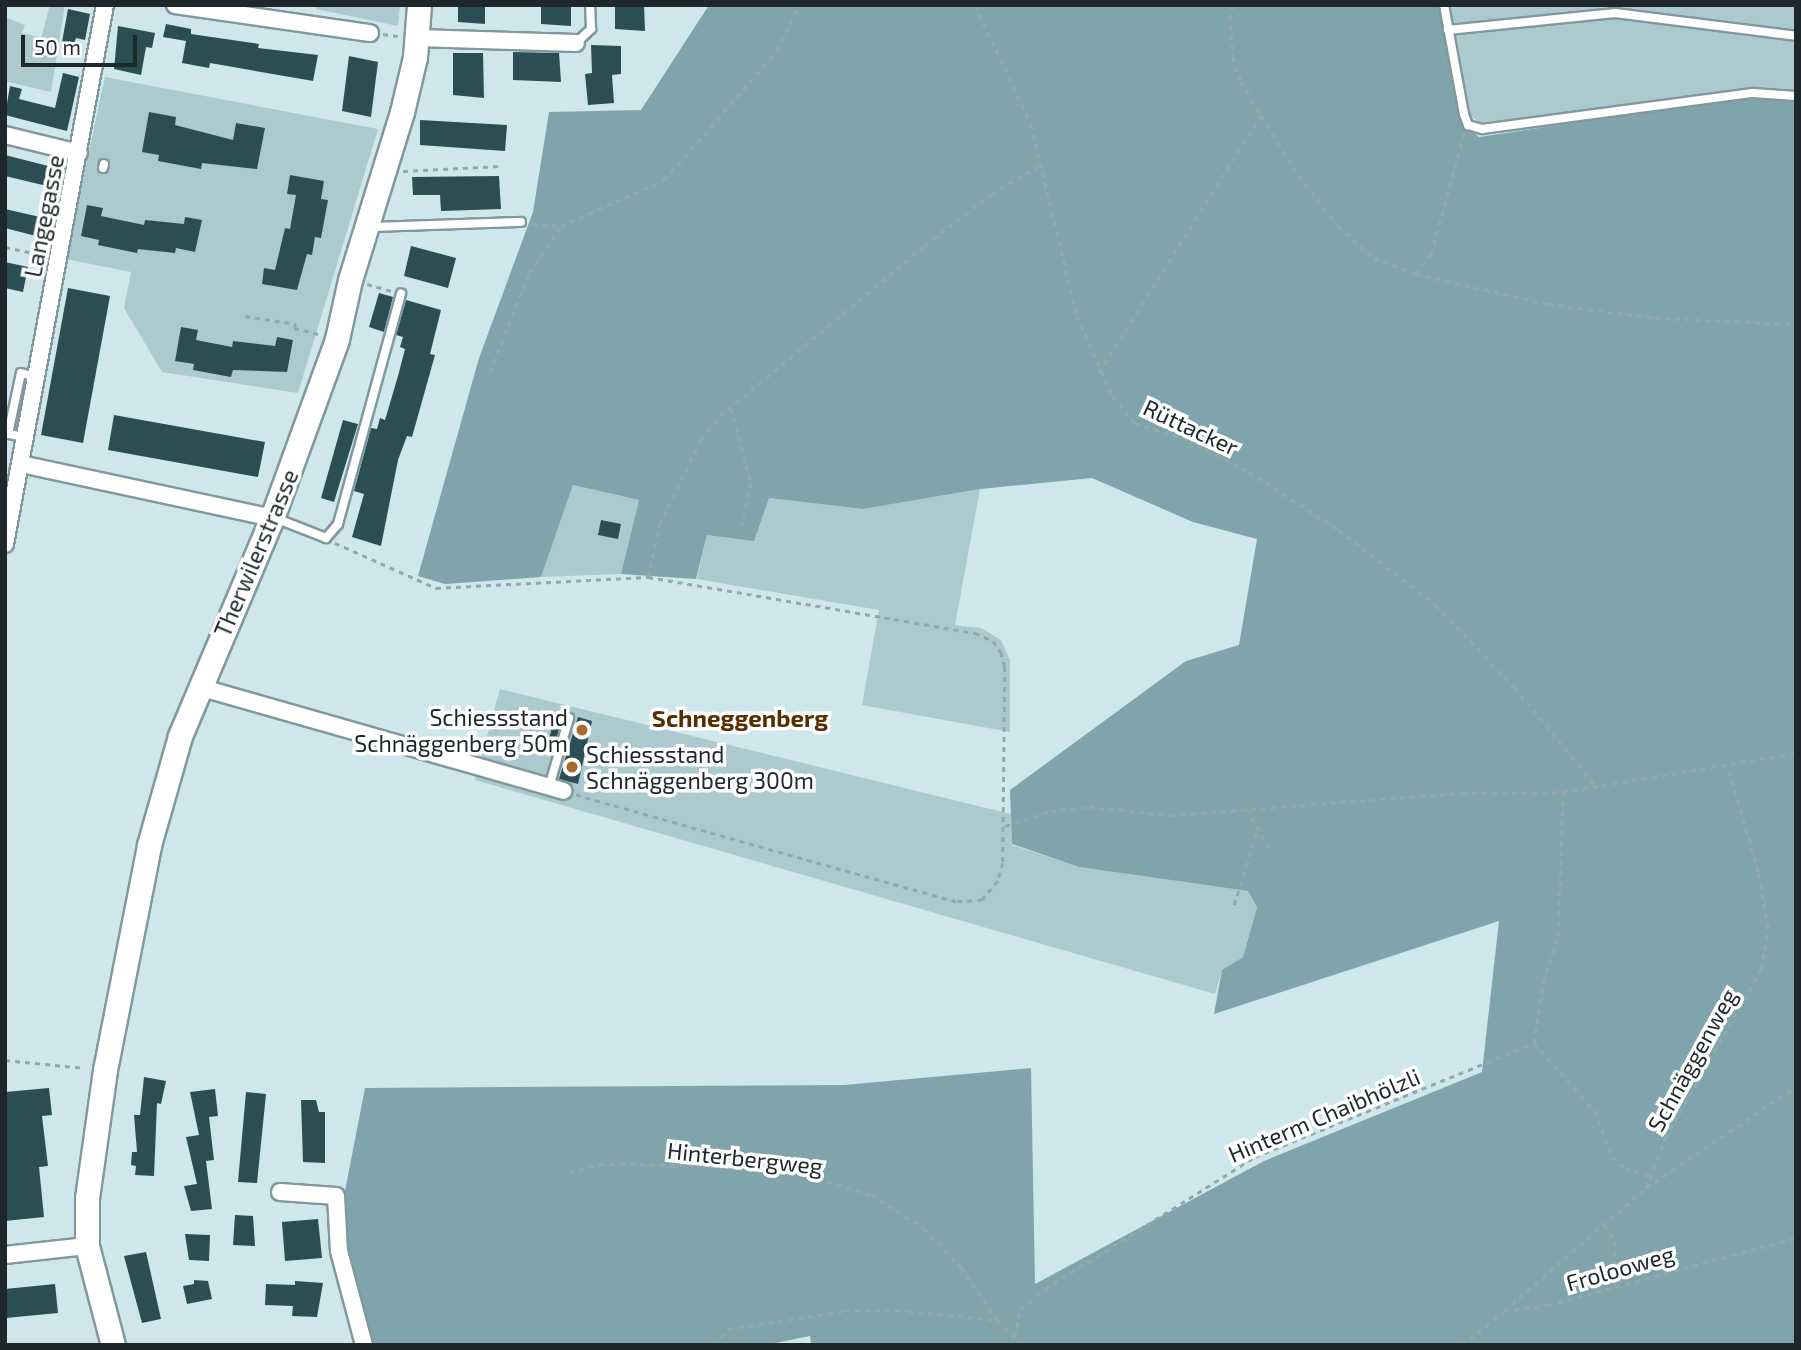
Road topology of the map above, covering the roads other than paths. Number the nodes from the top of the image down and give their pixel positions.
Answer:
1 (105, 5) edge
2 (175, 5) edge
3 (419, 5) edge
4 (590, 5) edge
5 (1444, 5) edge
6 (1448, 30) junction
7 (370, 33) road end
8 (1796, 36) edge
9 (417, 37) junction
10 (576, 43) joint
11 (1796, 96) edge
12 (5, 135) edge
13 (79, 153) junction
14 (521, 222) road end
15 (367, 227) junction
16 (401, 293) road end
17 (21, 464) junction
18 (272, 518) junction
19 (5, 544) edge
20 (199, 687) junction
21 (569, 718) dead end
22 (556, 789) joint
23 (280, 1192) dead end
24 (88, 1246) junction
25 (5, 1255) edge
26 (113, 1345) edge
27 (364, 1345) edge

1 - 13 street, Langegasse
2 - 7 street
3 - 9 main road, Therwilerstrasse
4 - 10 lane
5 - 6 lane
6 - 8 lane
6 - 11 lane
9 - 10 street
9 - 15 main road, Therwilerstrasse
12 - 13 street
13 - 17 street, Langegasse
14 - 15 lane
15 - 18 main road, Therwilerstrasse
16 - 18 lane
17 - 18 street
17 - 19 street, Langegasse
18 - 20 main road, Therwilerstrasse
20 - 22 street
20 - 24 main road, Therwilerstrasse
21 - 22 lane
23 - 27 street
24 - 25 street
24 - 26 main road, Therwilerstrasse

